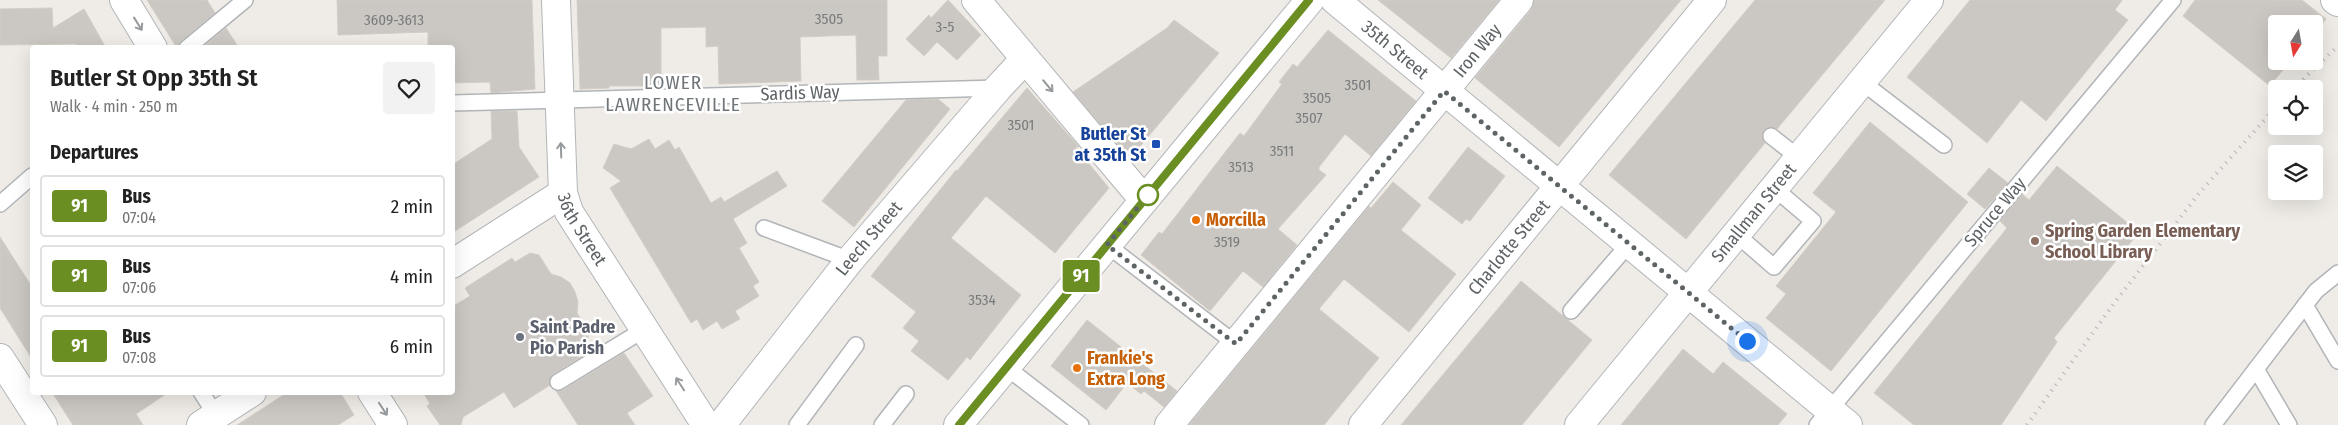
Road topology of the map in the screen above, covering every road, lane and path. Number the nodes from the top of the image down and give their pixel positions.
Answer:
1 (124, 0) edge
2 (246, 0) edge
3 (556, 0) edge
4 (976, 0) edge
5 (1310, 0) edge
6 (1335, 0) edge
7 (1519, 0) edge
8 (1712, 0) edge
9 (1929, 0) edge
10 (2173, 0) edge
11 (151, 45) edge
12 (192, 45) edge
13 (1025, 59) junction
14 (1862, 82) junction
15 (998, 88) junction
16 (1444, 91) junction
17 (559, 100) junction
18 (455, 103) edge
19 (1772, 136) dead end
20 (1944, 145) dead end
21 (1799, 158) junction
22 (30, 178) edge
23 (1559, 187) junction
24 (1774, 188) junction
25 (563, 193) junction
26 (1144, 200) junction
27 (0, 204) edge
28 (764, 228) dead end
29 (1736, 234) junction
30 (1107, 245) junction
31 (1628, 245) junction
32 (850, 260) junction
33 (455, 261) edge
34 (2338, 273) edge
35 (1688, 292) junction
36 (2305, 305) junction
37 (1571, 311) dead end
38 (645, 329) junction
39 (1236, 344) junction
40 (856, 345) dead end
41 (0, 358) edge
42 (2338, 361) edge
43 (1006, 367) junction
44 (2256, 369) junction
45 (558, 382) dead end
46 (906, 394) dead end
47 (202, 395) edge
48 (248, 395) edge
49 (374, 395) edge
50 (1832, 420) edge
51 (213, 422) edge
52 (43, 425) edge
53 (393, 425) edge
54 (706, 425) edge
55 (721, 425) edge
56 (796, 425) edge
57 (882, 425) edge
58 (958, 425) edge
59 (1081, 425) edge
60 (1169, 425) edge
61 (1363, 425) edge
62 (1578, 425) edge
63 (2213, 425) edge
64 (2289, 425) edge

1 -> 11 street
2 - 12 lane
3 - 17 street, 36th Street
4 - 13 street
5 - 26 street
6 - 16 street, 35th Street
7 - 16 street, Iron Way
8 - 23 street, Charlotte Street
9 - 14 street, Smallman Street
10 - 50 lane, Spruce Way
13 - 15 street, Leech Street
13 -> 26 street
14 - 20 lane
14 - 21 street, Smallman Street
15 - 17 lane, Sardis Way
15 - 32 street, Leech Street
16 - 23 street, 35th Street
16 - 39 street, Iron Way
17 - 18 lane, Sardis Way
25 -> 17 street, 36th Street
19 - 21 lane
21 - 24 street, Smallman Street
22 - 27 lane
23 - 31 street, 35th Street
23 - 61 street, Charlotte Street
24 - 29 street, Smallman Street
24 - 29 lane
25 - 33 street
25 - 38 street, 36th Street
26 - 30 street
28 - 32 lane
29 - 35 street, Smallman Street
30 - 39 lane
30 - 43 street
31 - 35 street, 35th Street
31 - 37 lane
32 - 55 street, Leech Street
34 - 36 lane
35 - 50 street, 35th Street
35 - 62 street, Smallman Street
36 - 42 lane
36 - 44 lane
38 - 45 lane
54 -> 38 street, 36th Street
39 - 60 street, Iron Way
40 - 56 lane
41 - 52 street
43 - 58 street
43 - 59 lane
44 - 63 lane
44 - 64 lane
46 - 57 lane
47 - 51 lane
48 - 51 street
49 -> 53 street

